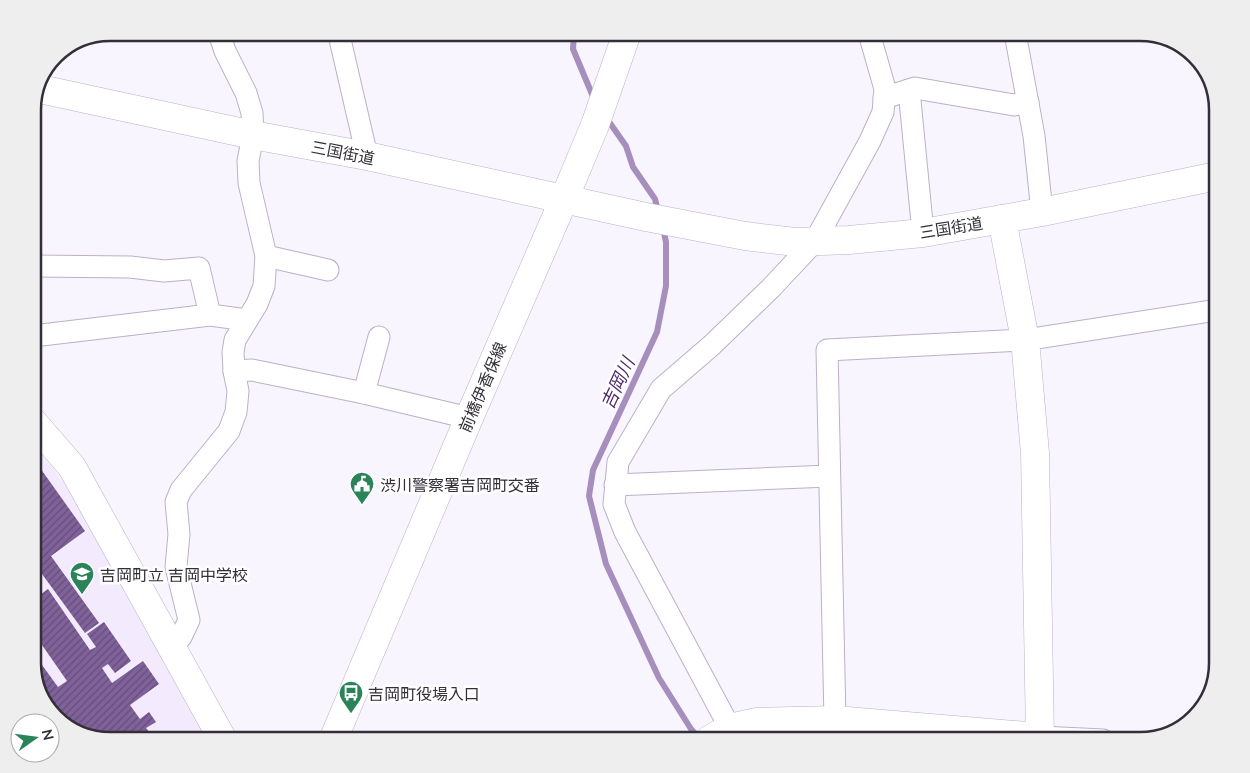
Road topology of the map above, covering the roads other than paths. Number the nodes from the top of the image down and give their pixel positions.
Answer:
1 (222, 41) edge
2 (340, 41) edge
3 (624, 41) edge
4 (871, 41) edge
5 (1017, 41) edge
6 (45, 90) edge
7 (909, 90) junction
8 (884, 98) junction
9 (1028, 102) junction
10 (253, 135) junction
11 (367, 156) junction
12 (1209, 178) edge
13 (564, 199) junction
14 (1042, 212) junction
15 (1002, 219) junction
16 (924, 233) junction
17 (815, 241) junction
18 (266, 256) junction
19 (41, 266) edge
20 (328, 270) dead end
21 (1209, 311) edge
22 (210, 316) junction
23 (247, 320) junction
24 (41, 335) edge
25 (379, 337) dead end
26 (1025, 340) junction
27 (234, 371) junction
28 (364, 392) junction
29 (469, 418) junction
30 (41, 431) edge
31 (829, 476) junction
32 (615, 485) junction
33 (172, 647) junction
34 (835, 720) junction
35 (220, 732) edge
36 (336, 732) edge
37 (719, 732) edge
38 (726, 732) edge
39 (964, 732) edge
40 (1040, 732) edge

1 - 10 street
2 - 11 street
3 - 13 street, 前橋伊香保線
4 - 8 street
5 - 9 street
6 - 10 street, 三国街道
7 - 8 street
7 - 9 street
7 - 16 street
8 - 17 street
9 - 14 street
10 - 11 street, 三国街道
10 - 18 street
11 - 13 street, 三国街道
12 - 14 street, 三国街道
13 - 17 street, 三国街道
13 - 29 street, 前橋伊香保線
14 - 15 street, 三国街道
15 - 16 street, 三国街道
15 - 26 street
16 - 17 street, 三国街道
17 - 32 street
18 - 20 street
18 - 23 street
19 - 22 street
21 - 26 street
22 - 23 street
22 - 24 street
23 - 27 street
25 - 28 street
26 - 31 street
26 - 40 street
27 - 28 street
27 - 33 street
28 - 29 street
29 - 36 street, 前橋伊香保線
30 - 33 street
31 - 32 street
31 - 34 street
32 - 37 street
33 - 35 street
34 - 38 street
34 - 39 street

